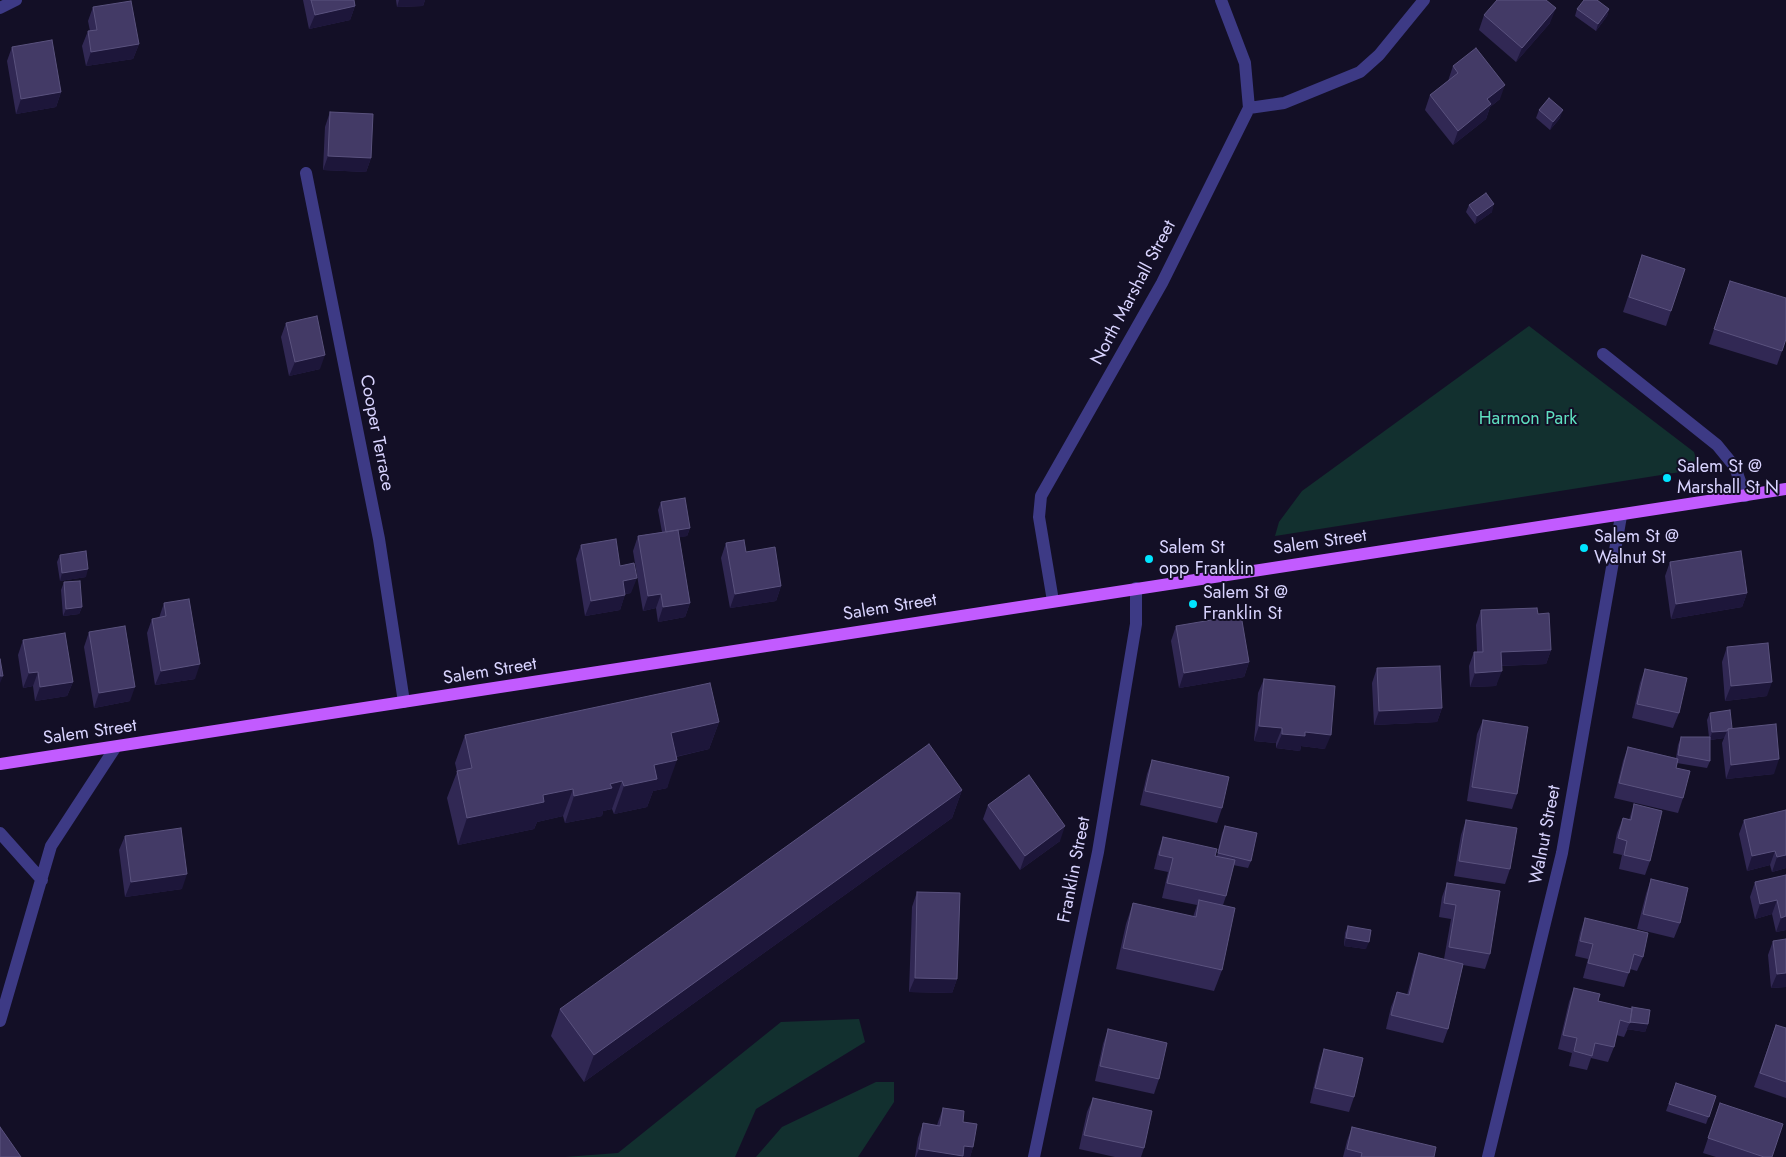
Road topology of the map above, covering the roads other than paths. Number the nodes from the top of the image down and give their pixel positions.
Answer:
1 (16, 0) edge
2 (1221, 0) edge
3 (1424, 0) edge
4 (0, 8) edge
5 (1249, 108) junction
6 (306, 173) dead end
7 (1603, 354) dead end
8 (1786, 489) edge
9 (1745, 496) junction
10 (1621, 516) junction
11 (1136, 588) junction
12 (1053, 601) junction
13 (404, 702) junction
14 (115, 748) junction
15 (0, 764) edge
16 (0, 833) edge
17 (42, 880) junction
18 (0, 1022) edge
19 (1034, 1157) edge
20 (1488, 1157) edge

1 - 4 street
2 - 5 street
3 - 5 street
5 - 12 street, North Marshall Street
6 - 13 street, Cooper Terrace
7 - 9 street
8 - 9 main road, Salem Street
9 - 10 main road, Salem Street
10 - 11 main road, Salem Street
10 - 20 street, Walnut Street
11 - 12 main road, Salem Street
11 - 19 street, Franklin Street
12 - 13 main road, Salem Street
13 - 14 main road, Salem Street
14 - 15 main road, Salem Street
14 - 17 street
16 - 17 street
17 - 18 street

